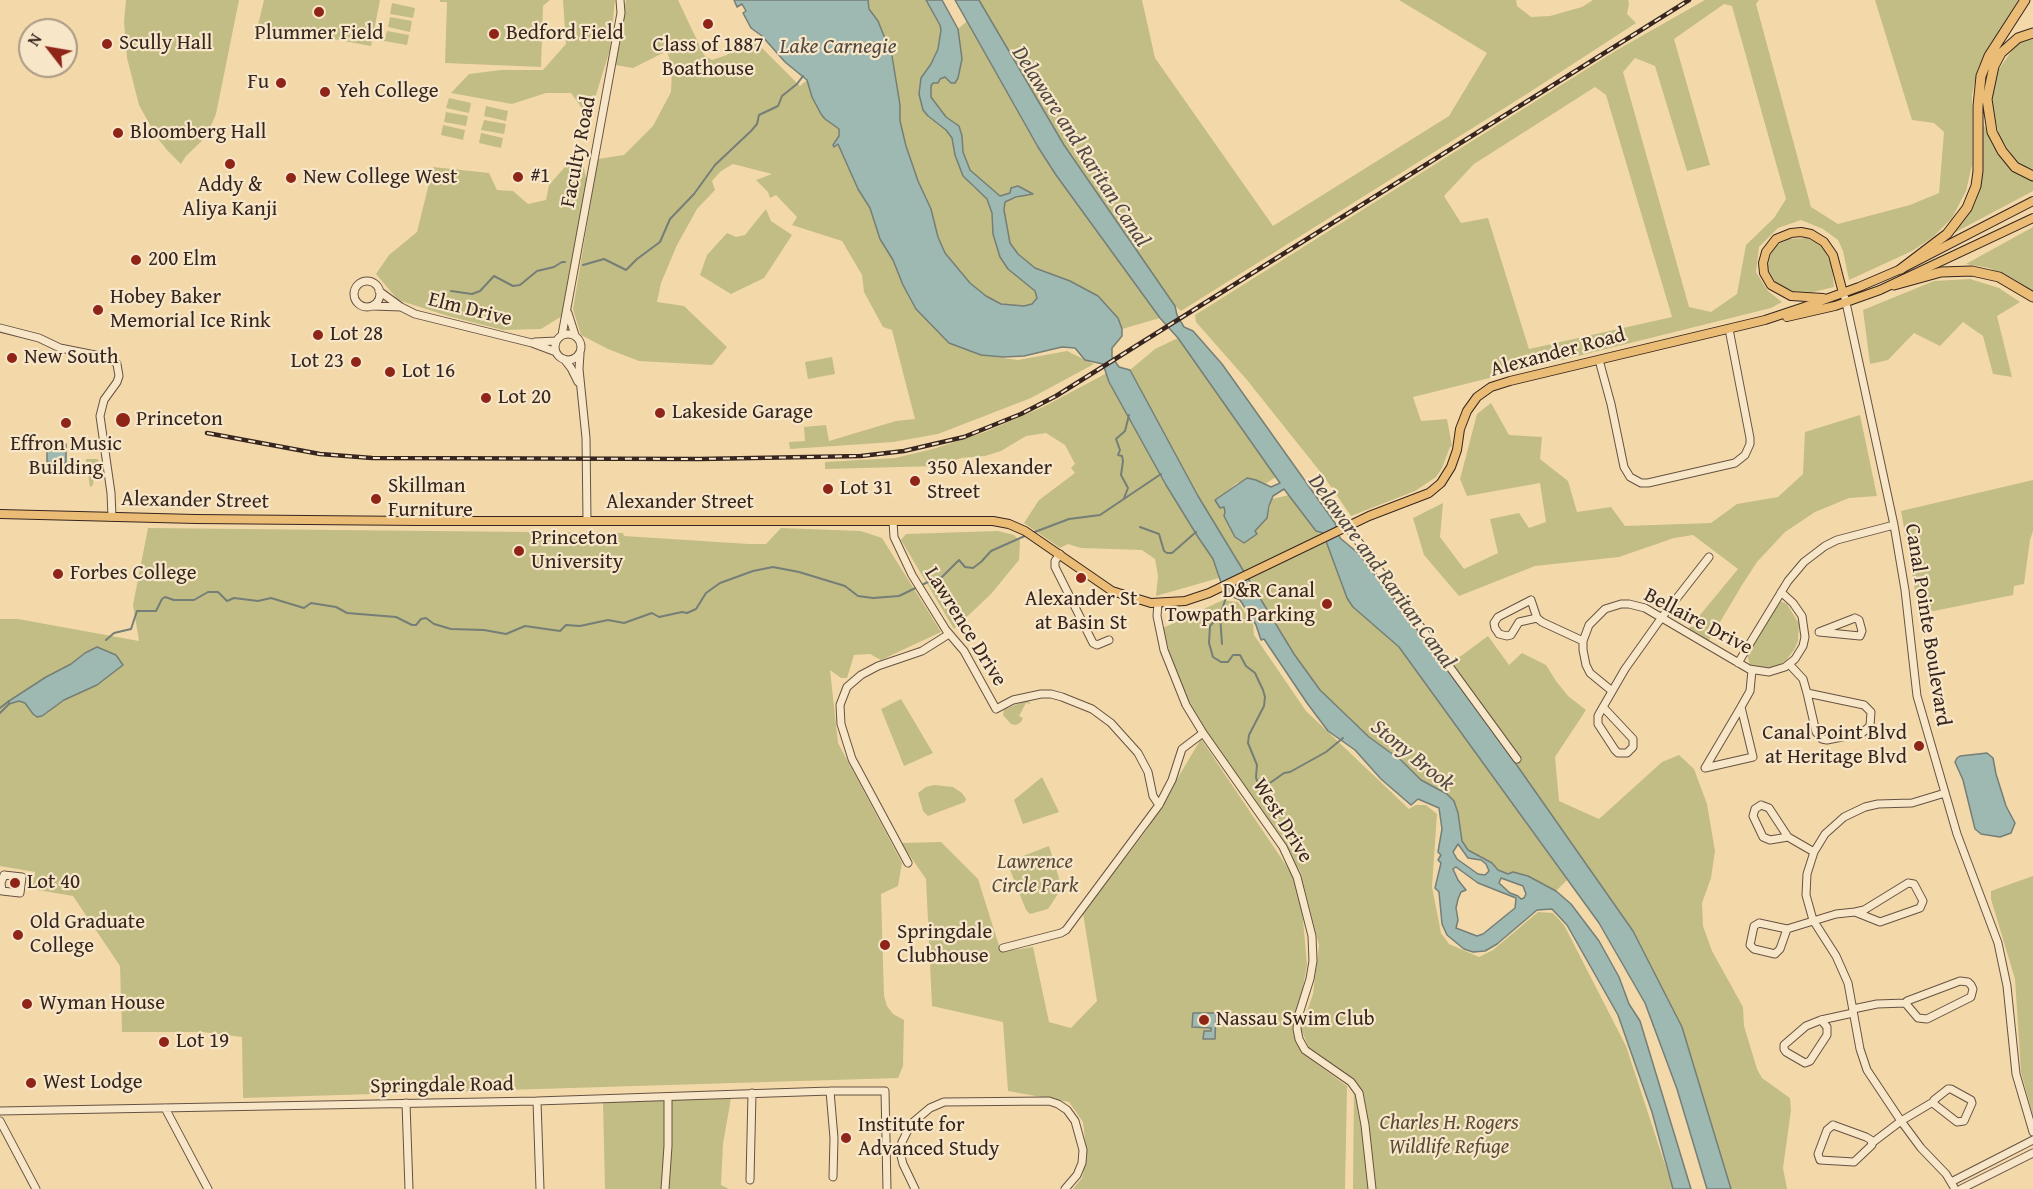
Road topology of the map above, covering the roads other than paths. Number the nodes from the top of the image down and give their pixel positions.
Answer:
1 (620, 0) edge
2 (2025, 0) edge
3 (2033, 33) edge
4 (2033, 176) edge
5 (2033, 201) edge
6 (2033, 218) edge
7 (1901, 269) junction
8 (1894, 285) junction
9 (379, 291) junction
10 (1843, 293) junction
11 (1830, 297) junction
12 (2033, 297) edge
13 (1846, 303) junction
14 (373, 306) junction
15 (401, 308) junction
16 (568, 310) junction
17 (1765, 320) junction
18 (0, 328) edge
19 (1729, 329) junction
20 (575, 334) junction
21 (562, 335) junction
22 (556, 341) junction
23 (532, 343) junction
24 (556, 352) junction
25 (580, 354) junction
26 (564, 359) junction
27 (1599, 360) junction
28 (581, 390) junction
29 (1, 515) edge
30 (112, 518) junction
31 (586, 520) junction
32 (893, 522) junction
33 (1894, 525) junction
34 (1343, 528) junction
35 (1322, 539) joint
36 (1060, 554) junction
37 (1709, 557) dead end
38 (1781, 592) junction
39 (1158, 603) junction
40 (1662, 617) junction
41 (1537, 618) junction
42 (1805, 632) junction
43 (1819, 632) junction
44 (949, 634) junction
45 (1108, 640) dead end
46 (1583, 641) junction
47 (1738, 663) junction
48 (1789, 664) junction
49 (1752, 670) junction
50 (1612, 691) junction
51 (1807, 693) junction
52 (1603, 707) junction
53 (1741, 707) junction
54 (1203, 733) junction
55 (1517, 759) dead end
56 (1945, 793) junction
57 (1160, 805) junction
58 (1788, 837) junction
59 (1814, 852) junction
60 (908, 863) dead end
61 (1855, 912) junction
62 (1813, 920) junction
63 (1787, 929) junction
64 (1003, 948) dead end
65 (1906, 1003) junction
66 (1853, 1011) junction
67 (1821, 1020) junction
68 (830, 1091) junction
69 (752, 1094) junction
70 (668, 1097) junction
71 (537, 1101) junction
72 (1933, 1102) junction
73 (406, 1103) junction
74 (165, 1108) junction
75 (0, 1111) edge
76 (0, 1121) edge
77 (1901, 1121) junction
78 (2033, 1132) edge
79 (2033, 1140) edge
80 (1872, 1143) junction
81 (2033, 1154) edge
82 (834, 1177) dead end
83 (750, 1180) dead end
84 (1953, 1185) edge
85 (36, 1189) edge
86 (208, 1189) edge
87 (409, 1189) edge
88 (540, 1189) edge
89 (665, 1189) edge
90 (887, 1189) edge
91 (915, 1189) edge
92 (1065, 1189) edge
93 (1372, 1189) edge
94 (1961, 1189) edge

1 - 16 street, Faculty Road
2 - 7 highway
3 - 4 highway
5 - 7 main road, Alexander Road
6 - 8 main road, Alexander Road
7 - 10 main road, Alexander Road
8 - 12 highway
8 - 13 main road, Alexander Road
9 - 14 street
9 - 14 street
9 - 15 street, Elm Drive
10 - 11 main road, Alexander Road
10 - 11 main road
10 - 13 street, Canal Pointe Boulevard
11 - 17 main road, Alexander Road
13 - 17 main road, Alexander Road
13 - 33 street, Canal Pointe Boulevard
14 - 15 street, Elm Drive
15 - 23 street, Elm Drive
16 - 20 street, Faculty Road
16 - 21 street, Faculty Road
17 - 19 main road, Alexander Road
18 - 30 street
19 - 27 main road, Alexander Road
19 - 27 street
20 - 21 street
20 - 25 street
21 - 22 street
22 - 23 street, Elm Drive
22 - 24 street
23 - 24 street, Elm Drive
24 - 26 street
25 - 26 street
25 - 28 street
26 - 28 street
27 - 34 main road, Alexander Road
28 - 31 street
29 - 30 main road, Alexander Street
30 - 31 main road, Alexander Street
31 - 32 main road, Alexander Street
32 - 36 main road, Alexander Street
32 - 44 street, Lawrence Drive
33 - 38 street
33 - 56 street, Canal Pointe Boulevard
34 - 35 main road, Alexander Road
34 - 55 street
35 - 39 main road, Alexander Street
36 - 39 main road, Alexander Street
36 - 45 street
37 - 40 street
38 - 42 street
38 - 47 street
39 - 54 street, West Drive
40 - 46 street, Bellaire Drive
40 - 47 street, Bellaire Drive
40 - 50 street
41 - 41 street
41 - 46 street
42 - 43 street
42 - 48 street
43 - 43 street
44 - 57 street, Lawrence Drive
44 - 60 street
46 - 50 street
47 - 49 street, Bellaire Drive
48 - 49 street, Bellaire Drive
48 - 51 street
49 - 53 street
50 - 52 street
51 - 51 street
52 - 52 street
53 - 53 street
54 - 57 street
54 - 93 street, West Drive
56 - 59 street
56 - 78 street, Canal Pointe Boulevard
57 - 64 street
58 - 58 street
58 - 59 street
59 - 62 street
61 - 61 street
61 - 62 street
62 - 63 street
62 - 66 street
63 - 63 street
65 - 65 street
65 - 66 street
66 - 67 street
66 - 77 street
67 - 67 street
68 - 69 street, Springdale Road
68 - 82 street
68 - 90 street, Springdale Road
69 - 70 street, Springdale Road
69 - 83 street
70 - 71 street, Springdale Road
70 - 89 street
71 - 73 street, Springdale Road
71 - 88 street
72 - 72 street
72 - 77 street
73 - 74 street, Springdale Road
73 - 87 street
74 - 75 street, Springdale Road
74 - 86 street
76 - 85 street
77 - 80 street
77 - 84 street
79 - 84 street
80 - 80 street
81 - 94 street
91 - 92 street

